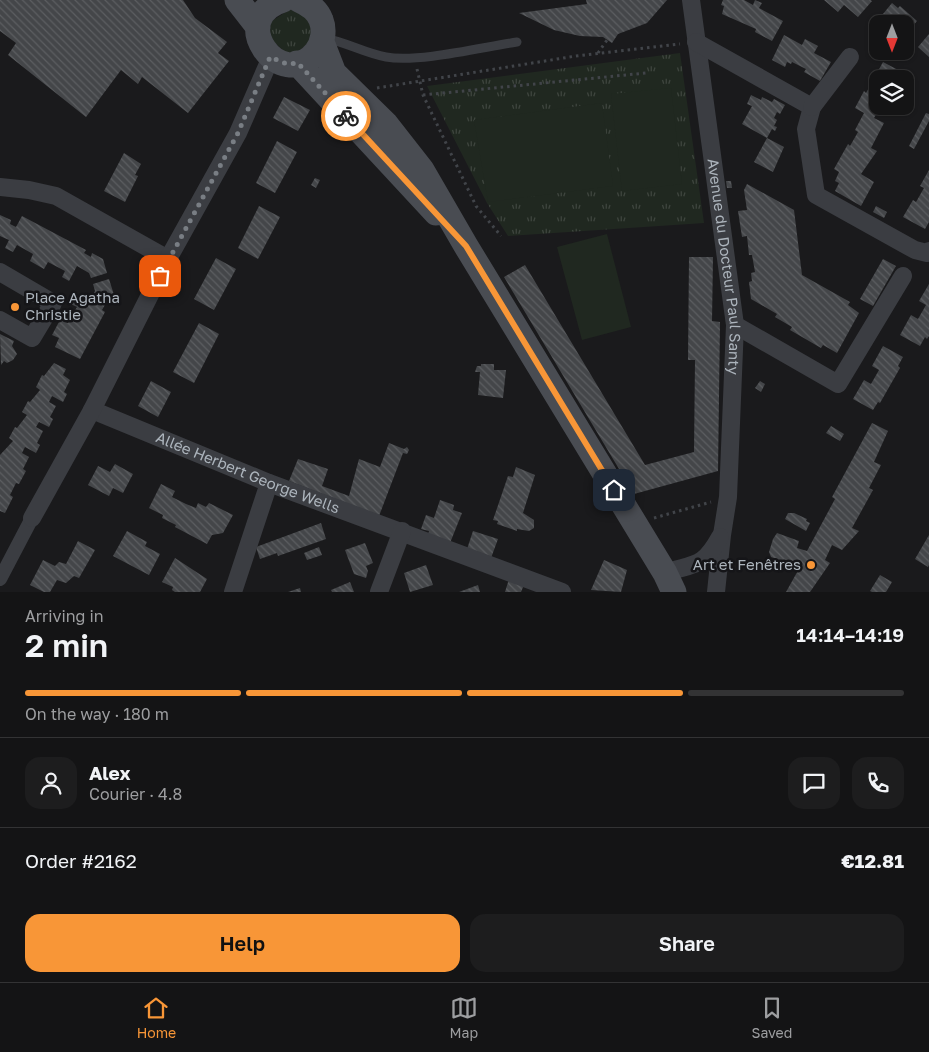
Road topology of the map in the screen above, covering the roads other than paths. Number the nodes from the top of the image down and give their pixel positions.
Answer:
1 (237, 0) edge
2 (283, 0) edge
3 (299, 0) edge
4 (691, 0) edge
5 (258, 27) junction
6 (322, 40) junction
7 (517, 42) dead end
8 (691, 42) junction
9 (270, 57) junction
10 (850, 57) dead end
11 (298, 63) junction
12 (812, 107) junction
13 (0, 187) edge
14 (466, 246) junction
15 (929, 251) edge
16 (168, 259) junction
17 (0, 272) edge
18 (903, 276) dead end
19 (0, 320) edge
20 (735, 324) junction
21 (92, 410) junction
22 (269, 483) junction
23 (32, 518) joint
24 (402, 531) junction
25 (722, 535) junction
26 (0, 579) edge
27 (670, 582) edge
28 (233, 592) edge
29 (379, 592) edge
30 (562, 592) edge
31 (716, 592) edge

1 - 5 main road
2 - 5 main road
3 - 6 main road
4 - 8 street, Avenue du Docteur Paul Santy
5 - 9 main road
6 - 7 lane
6 - 11 main road
6 - 14 main road
8 - 12 street
8 - 20 street, Avenue du Docteur Paul Santy
9 - 11 main road
9 - 16 street
10 - 12 street
11 - 14 main road
12 - 15 street
13 - 16 street
14 - 27 main road
16 - 21 street
17 - 19 street
18 - 20 street
20 - 25 street, Avenue du Docteur Paul Santy
21 - 22 street, Allée Herbert George Wells
21 - 23 street
22 - 24 street, Allée Herbert George Wells
22 - 28 street
23 - 26 street
24 - 29 street
24 - 30 street, Allée Herbert George Wells
25 - 27 street, Avenue du Docteur Paul Santy
25 - 31 street, Avenue du Docteur Paul Santy

